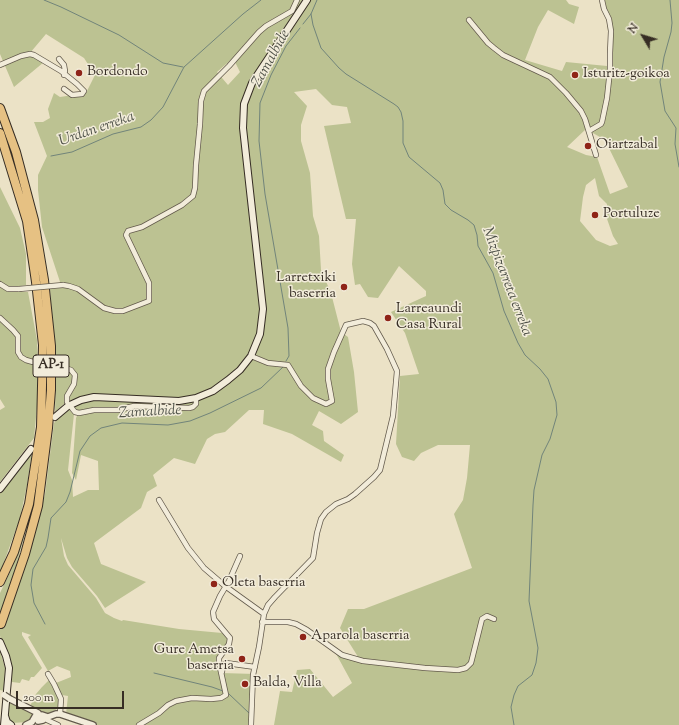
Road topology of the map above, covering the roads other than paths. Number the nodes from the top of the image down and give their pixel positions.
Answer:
1 (297, 0) edge
2 (307, 0) edge
3 (602, 0) edge
4 (469, 20) dead end
5 (59, 59) dead end
6 (0, 65) edge
7 (64, 75) junction
8 (64, 89) dead end
9 (0, 108) edge
10 (590, 132) junction
11 (0, 133) edge
12 (596, 155) dead end
13 (0, 284) edge
14 (0, 318) edge
15 (251, 356) junction
16 (33, 362) tunnel mouth
17 (62, 367) tunnel mouth
18 (196, 398) junction
19 (68, 402) dead end
20 (71, 407) dead end
21 (55, 417) dead end
22 (31, 448) dead end
23 (0, 489) edge
24 (159, 500) dead end
25 (240, 556) dead end
26 (0, 582) edge
27 (226, 586) junction
28 (264, 614) junction
29 (494, 619) dead end
30 (262, 622) junction
31 (1, 624) dead end
32 (0, 642) edge
33 (255, 667) junction
34 (48, 674) dead end
35 (221, 674) junction
36 (2, 695) edge
37 (60, 714) junction
38 (5, 716) junction
39 (39, 717) edge
40 (3, 725) edge
41 (11, 725) edge
42 (26, 725) edge
43 (58, 725) edge
44 (93, 725) edge
45 (139, 725) edge
46 (251, 725) edge

1 - 13 street, bridge
2 - 15 main road
3 - 10 street
4 - 10 street
5 - 7 street
6 - 7 street
7 - 8 street
9 - 31 highway, AP-1
10 - 12 street
11 - 26 highway, AP-1
14 - 16 street
15 - 18 main road
15 - 28 street
17 - 19 street
18 - 20 street
18 - 21 main road
22 - 23 main road
24 - 27 street
25 - 27 street
27 - 28 street
27 - 35 street
28 - 30 street
29 - 30 street
30 - 33 street
32 - 38 main road
33 - 35 street
33 - 46 street
34 - 37 street
35 - 45 street
36 - 39 street, bridge
37 - 39 street
37 - 44 street
38 - 40 main road
38 - 41 main road
39 - 42 street
39 - 43 street

